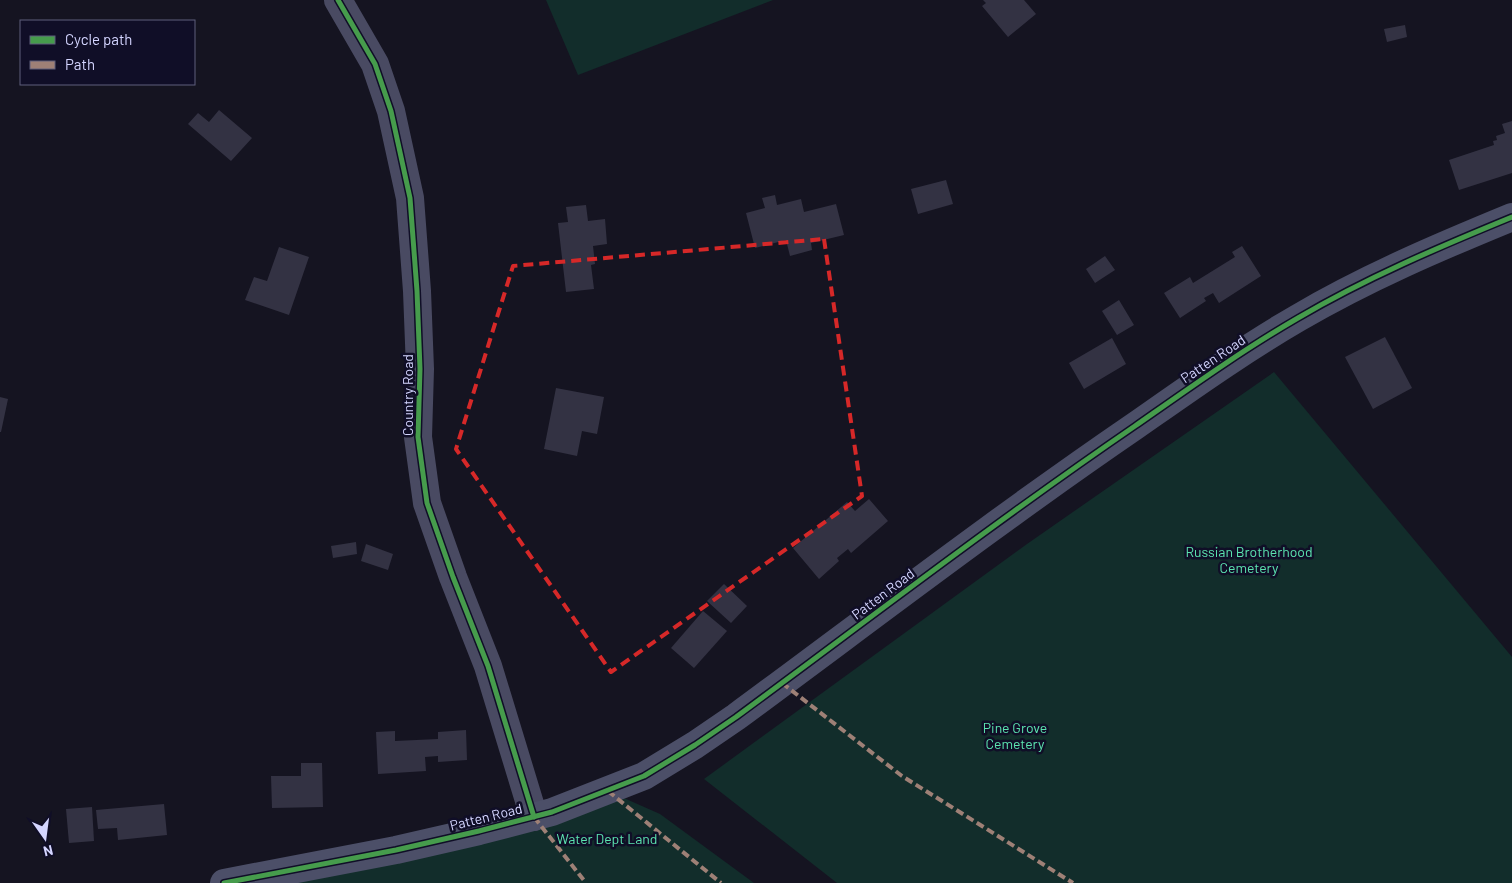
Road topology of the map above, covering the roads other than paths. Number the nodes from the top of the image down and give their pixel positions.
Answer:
1 (338, 0) edge
2 (1512, 217) edge
3 (534, 817) junction
4 (224, 883) edge

1 - 3 street, Country Road
2 - 3 street, Patten Road
3 - 4 street, Patten Road

